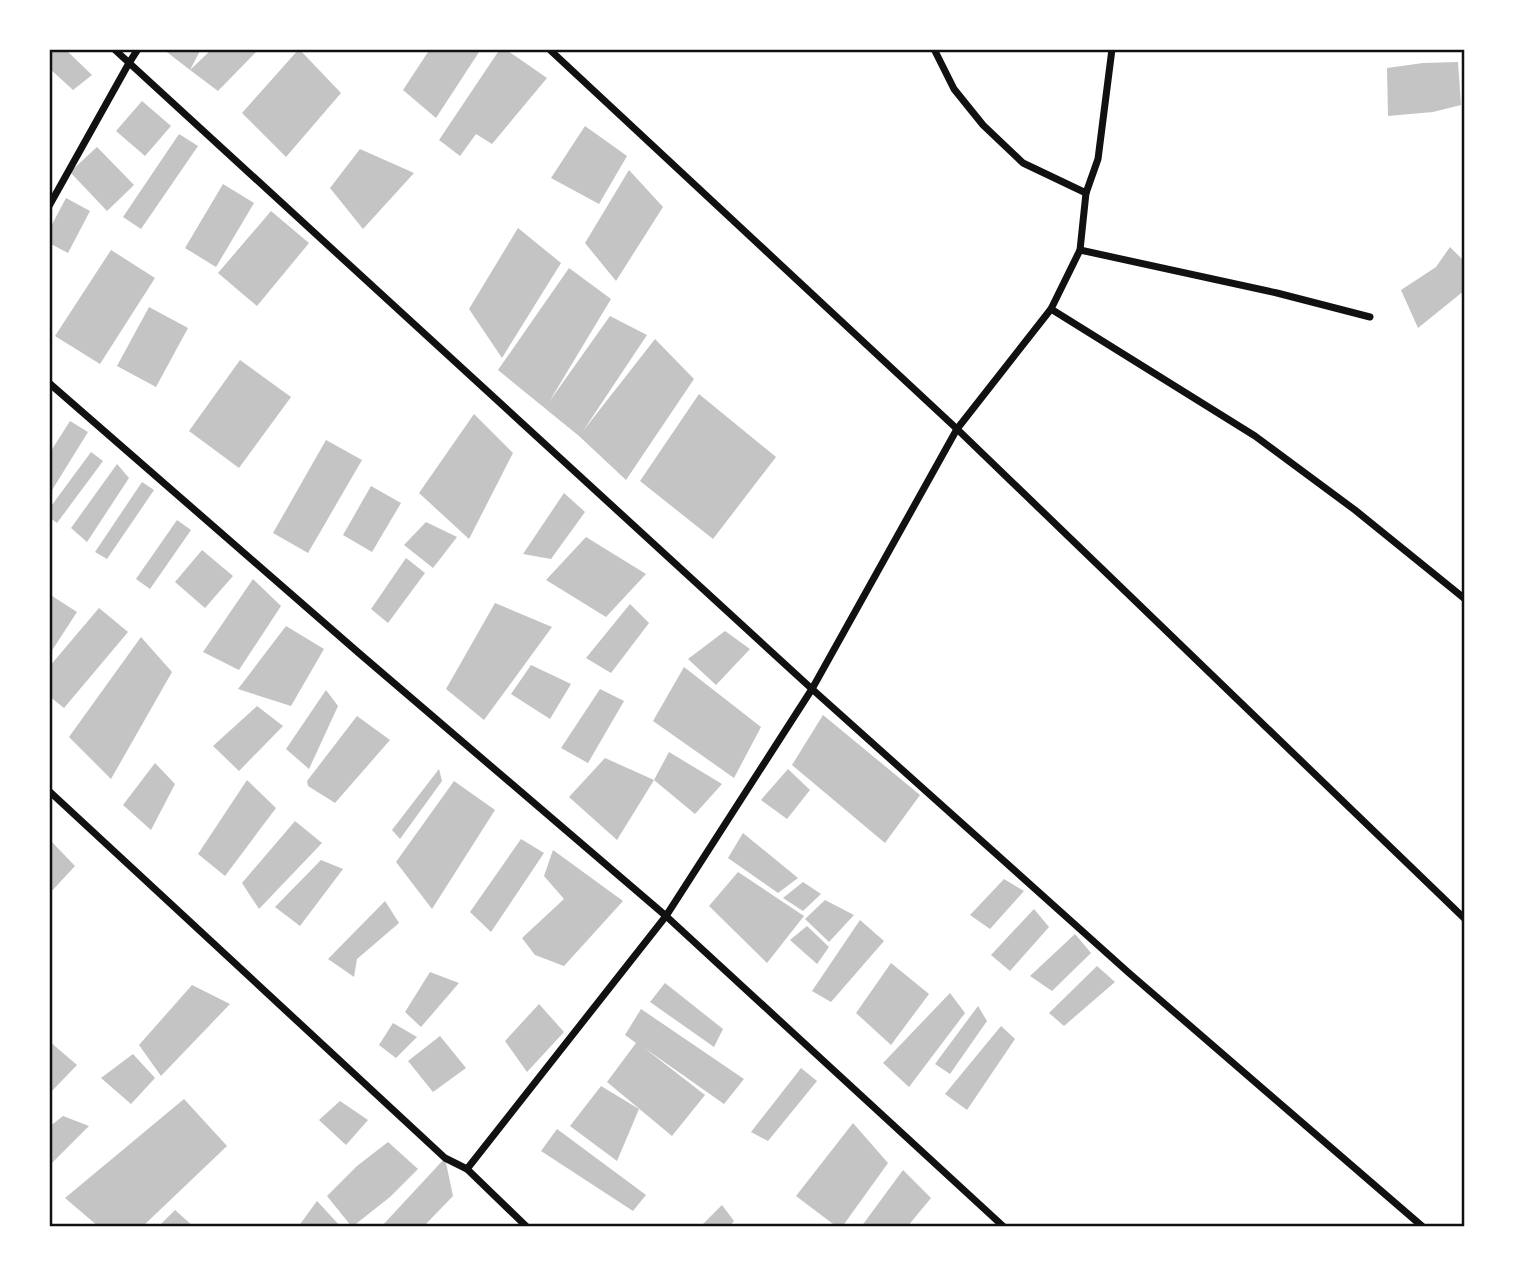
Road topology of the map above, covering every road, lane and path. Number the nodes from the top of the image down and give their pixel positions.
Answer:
1 (114, 49) edge
2 (138, 49) edge
3 (549, 49) edge
4 (934, 49) edge
5 (1112, 49) edge
6 (128, 63) junction
7 (1086, 193) junction
8 (49, 206) edge
9 (1080, 250) junction
10 (1051, 309) junction
11 (1370, 317) dead end
12 (49, 383) edge
13 (957, 429) junction
14 (1465, 599) edge
15 (811, 689) junction
16 (49, 792) edge
17 (666, 916) junction
18 (1465, 919) edge
19 (467, 1169) junction
20 (527, 1227) edge
21 (1004, 1227) edge
22 (1423, 1227) edge

1 - 6 street
2 - 6 street
3 - 13 street
4 - 7 street
5 - 7 street
6 - 8 street
6 - 15 street
7 - 9 street
9 - 10 street
9 - 11 street
10 - 13 street
10 - 14 street
12 - 17 street
13 - 15 street
13 - 18 street
15 - 17 street
15 - 22 street
16 - 19 street
17 - 19 street
17 - 21 street
19 - 20 street

